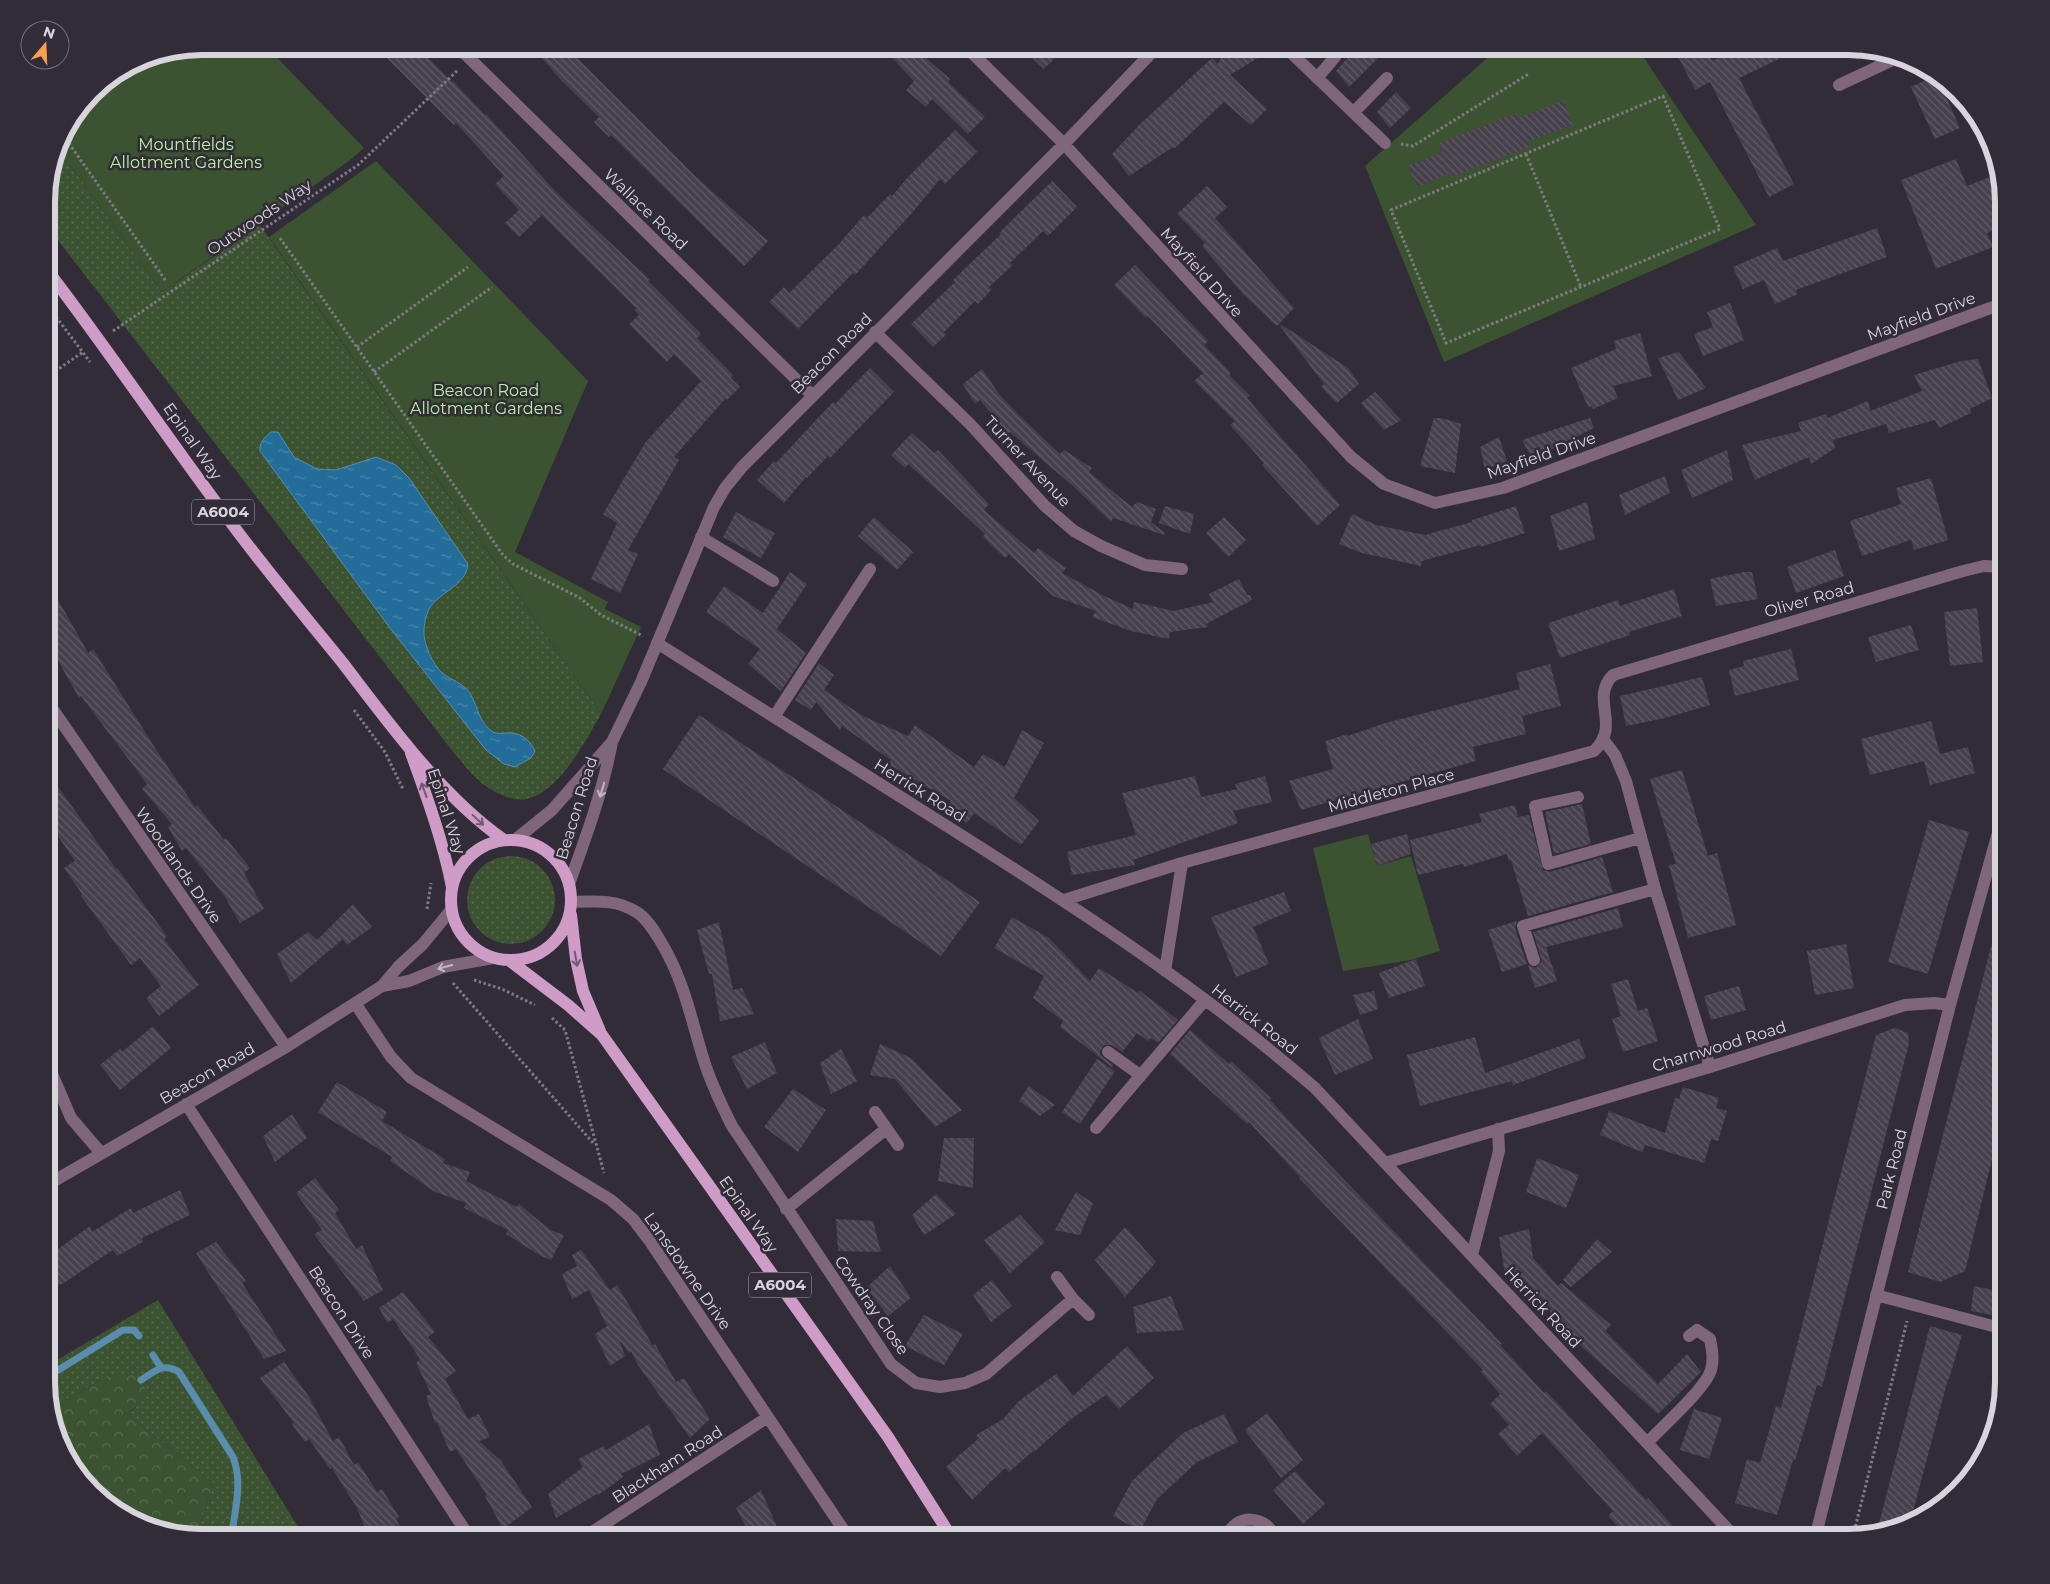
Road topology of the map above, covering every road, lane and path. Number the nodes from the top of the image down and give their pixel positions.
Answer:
1 (465, 55) edge
2 (974, 55) edge
3 (1149, 55) edge
4 (1293, 55) edge
5 (1335, 57) dead end
6 (469, 59) junction
7 (1890, 62) edge
8 (1530, 73) dead end
9 (1317, 78) junction
10 (1387, 78) dead end
11 (1839, 86) dead end
12 (1354, 112) junction
13 (68, 142) edge
14 (1384, 143) joint
15 (1064, 144) junction
16 (1526, 154) junction
17 (280, 238) dead end
18 (468, 267) dead end
19 (55, 280) edge
20 (166, 281) dead end
21 (492, 287) dead end
22 (1581, 287) junction
23 (1995, 306) edge
24 (55, 315) edge
25 (876, 332) junction
26 (100, 339) junction
27 (357, 347) junction
28 (83, 352) junction
29 (94, 368) dead end
30 (55, 371) edge
31 (374, 372) junction
32 (812, 395) junction
33 (702, 537) junction
34 (1995, 567) edge
35 (870, 569) dead end
36 (1182, 569) dead end
37 (773, 581) dead end
38 (657, 643) junction
39 (350, 705) dead end
40 (55, 713) edge
41 (774, 716) junction
42 (1603, 739) junction
43 (612, 742) junction
44 (408, 747) junction
45 (405, 793) dead end
46 (1578, 797) dead end
47 (1640, 838) junction
48 (510, 840) junction
49 (1995, 843) edge
50 (1182, 864) junction
51 (431, 878) dead end
52 (569, 884) junction
53 (452, 887) junction
54 (1655, 889) junction
55 (1064, 900) junction
56 (571, 907) junction
57 (451, 910) junction
58 (426, 912) dead end
59 (493, 958) junction
60 (1534, 960) dead end
61 (510, 961) junction
62 (1165, 971) junction
63 (459, 980) dead end
64 (466, 980) dead end
65 (382, 986) junction
66 (1205, 1000) junction
67 (356, 1003) junction
68 (1950, 1005) junction
69 (540, 1008) dead end
70 (547, 1013) dead end
71 (602, 1036) junction
72 (286, 1047) junction
73 (1108, 1052) dead end
74 (1710, 1067) junction
75 (1140, 1075) junction
76 (55, 1081) edge
77 (186, 1104) junction
78 (875, 1112) dead end
79 (1096, 1128) dead end
80 (886, 1129) junction
81 (1498, 1129) junction
82 (898, 1145) dead end
83 (595, 1146) junction
84 (101, 1153) junction
85 (1385, 1163) junction
86 (55, 1180) edge
87 (611, 1200) junction
88 (786, 1208) junction
89 (1472, 1255) junction
90 (1057, 1277) dead end
91 (1876, 1295) junction
92 (1073, 1299) junction
93 (1911, 1305) junction
94 (1089, 1315) dead end
95 (1995, 1327) edge
96 (1689, 1336) dead end
97 (768, 1417) junction
98 (1647, 1443) junction
99 (464, 1529) edge
100 (597, 1529) edge
101 (843, 1529) edge
102 (946, 1529) edge
103 (1230, 1529) edge
104 (1270, 1529) edge
105 (1728, 1529) edge
106 (1817, 1529) edge
107 (1855, 1529) edge

1 - 6 street, Wallace Road
2 - 15 street, Mayfield Drive
3 - 15 street, Beacon Road
4 - 9 street
5 - 9 street
6 - 26 path, Outwoods Way
6 - 32 street, Wallace Road
7 - 11 street
8 - 14 path
9 - 12 street
10 - 12 street
12 - 14 street
13 - 20 path
15 - 23 street, Mayfield Drive
15 - 25 street, Beacon Road
16 - 22 path
16 - 22 path
16 - 22 path
17 - 27 path
18 - 27 path
19 - 26 main road, Epinal Way / A6004
21 - 31 path
24 - 28 path
25 - 32 street, Beacon Road
25 - 36 street, Turner Avenue
26 - 28 path, Outwoods Way
26 - 44 main road, Epinal Way / A6004
27 - 31 path
28 - 29 path
28 - 30 path, Outwoods Way
31 - 38 path
32 - 33 street, Beacon Road
33 - 37 street
33 - 38 street, Beacon Road
34 - 42 street, Oliver Road
35 - 41 street
38 - 41 street, Herrick Road
38 - 43 street, Beacon Road
39 - 45 path
40 - 72 street, Woodlands Drive
41 - 55 street, Herrick Road
42 - 47 street
42 - 50 street, Middleton Place
43 - 48 street, Beacon Road
43 -> 52 street, Beacon Road
44 -> 48 main road, Epinal Way / A6004
53 -> 44 main road, Epinal Way / A6004
46 - 47 street
47 - 54 street
48 - 52 main road
48 - 53 main road
49 - 68 street, Park Road
50 - 55 street, Middleton Place
50 - 62 street
51 - 58 path
52 - 56 main road
53 - 57 main road
54 - 60 street
54 - 74 street
55 - 62 street, Herrick Road
56 - 61 main road
56 -> 71 main road, Epinal Way / A6004
56 - 88 street, Cowdray Close
57 - 59 main road
57 - 65 street, Beacon Road
59 - 61 main road
59 -> 65 street, Beacon Road
61 - 71 main road, Epinal Way / A6004
62 - 66 street, Herrick Road
63 - 83 path
64 - 69 path
65 - 67 street, Beacon Road
66 - 75 street
66 - 85 street, Herrick Road
67 - 72 street, Beacon Road
67 - 87 street, Lansdowne Drive
68 - 74 street, Charnwood Road
68 - 91 street, Park Road
70 - 83 path
71 - 102 main road, Epinal Way / A6004
72 - 77 street, Beacon Road
73 - 75 street
74 - 81 street, Charnwood Road
75 - 79 street
76 - 84 street
77 - 84 street, Beacon Road
77 - 99 street, Beacon Drive
78 - 80 street
80 - 82 street
80 - 88 street
81 - 85 street, Charnwood Road
81 - 89 street
83 - 87 path
84 - 86 street, Beacon Road
85 - 89 street, Herrick Road
87 - 97 street, Lansdowne Drive
88 - 92 street, Cowdray Close
89 - 98 street, Herrick Road
90 - 92 street
91 - 93 street
91 - 106 street, Park Road
92 - 94 street
93 - 95 street
93 - 107 path
96 - 98 street
97 - 100 street, Blackham Road
97 - 101 street, Lansdowne Drive
98 - 105 street, Herrick Road
103 - 104 street

